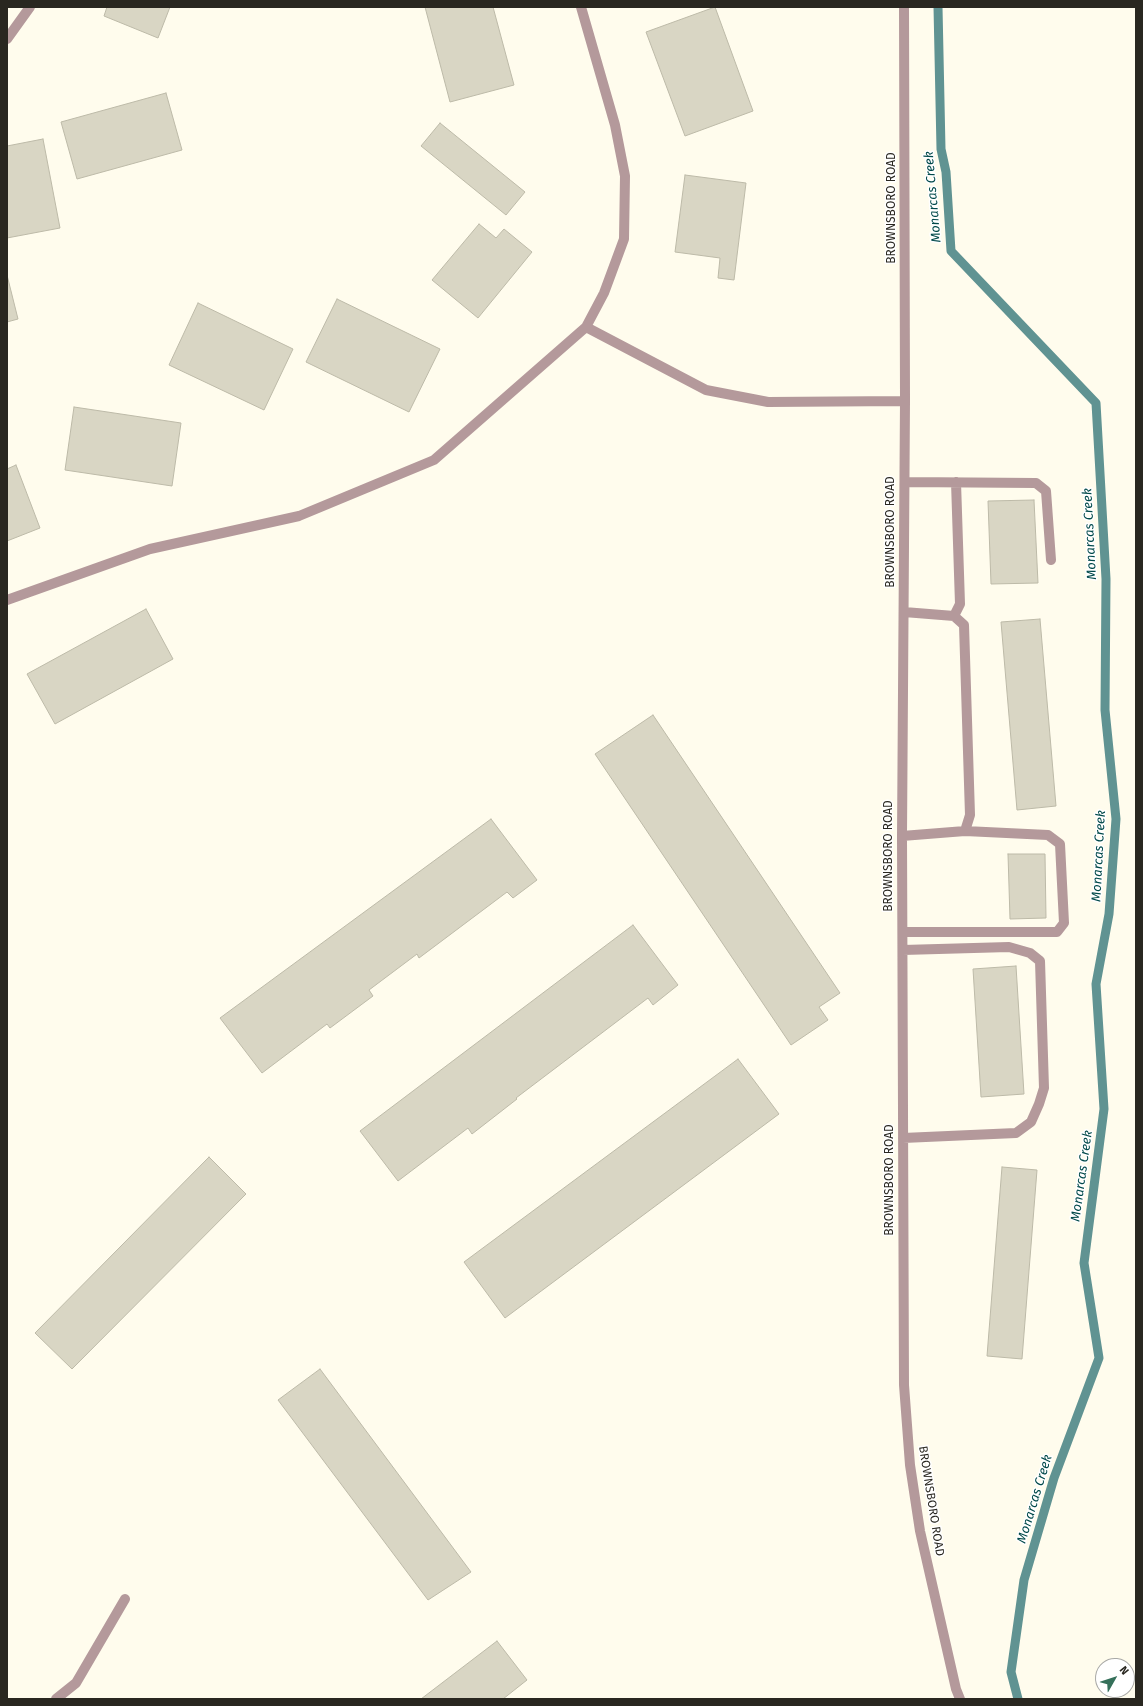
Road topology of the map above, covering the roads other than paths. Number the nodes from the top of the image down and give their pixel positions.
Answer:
1 (30, 7) edge
2 (581, 7) edge
3 (904, 7) edge
4 (7, 39) edge
5 (586, 327) junction
6 (905, 401) junction
7 (905, 482) junction
8 (956, 482) junction
9 (1052, 560) dead end
10 (7, 600) edge
11 (904, 612) junction
12 (954, 616) junction
13 (965, 831) junction
14 (902, 836) junction
15 (902, 932) junction
16 (903, 950) junction
17 (903, 1138) junction
18 (125, 1599) dead end
19 (56, 1699) edge
20 (960, 1699) edge

1 - 4 street
2 - 5 street
3 - 6 street, BROWNSBORO ROAD
5 - 6 street
5 - 10 street
6 - 7 street, BROWNSBORO ROAD
7 - 8 street
7 - 11 street, BROWNSBORO ROAD
8 - 9 street
8 - 12 street
11 - 12 street
11 - 14 street, BROWNSBORO ROAD
12 - 13 street
13 - 14 street
13 - 15 street
14 - 15 street, BROWNSBORO ROAD
15 - 16 street, BROWNSBORO ROAD
16 - 17 street, BROWNSBORO ROAD
16 - 17 street
17 - 20 street, BROWNSBORO ROAD
18 - 19 street

